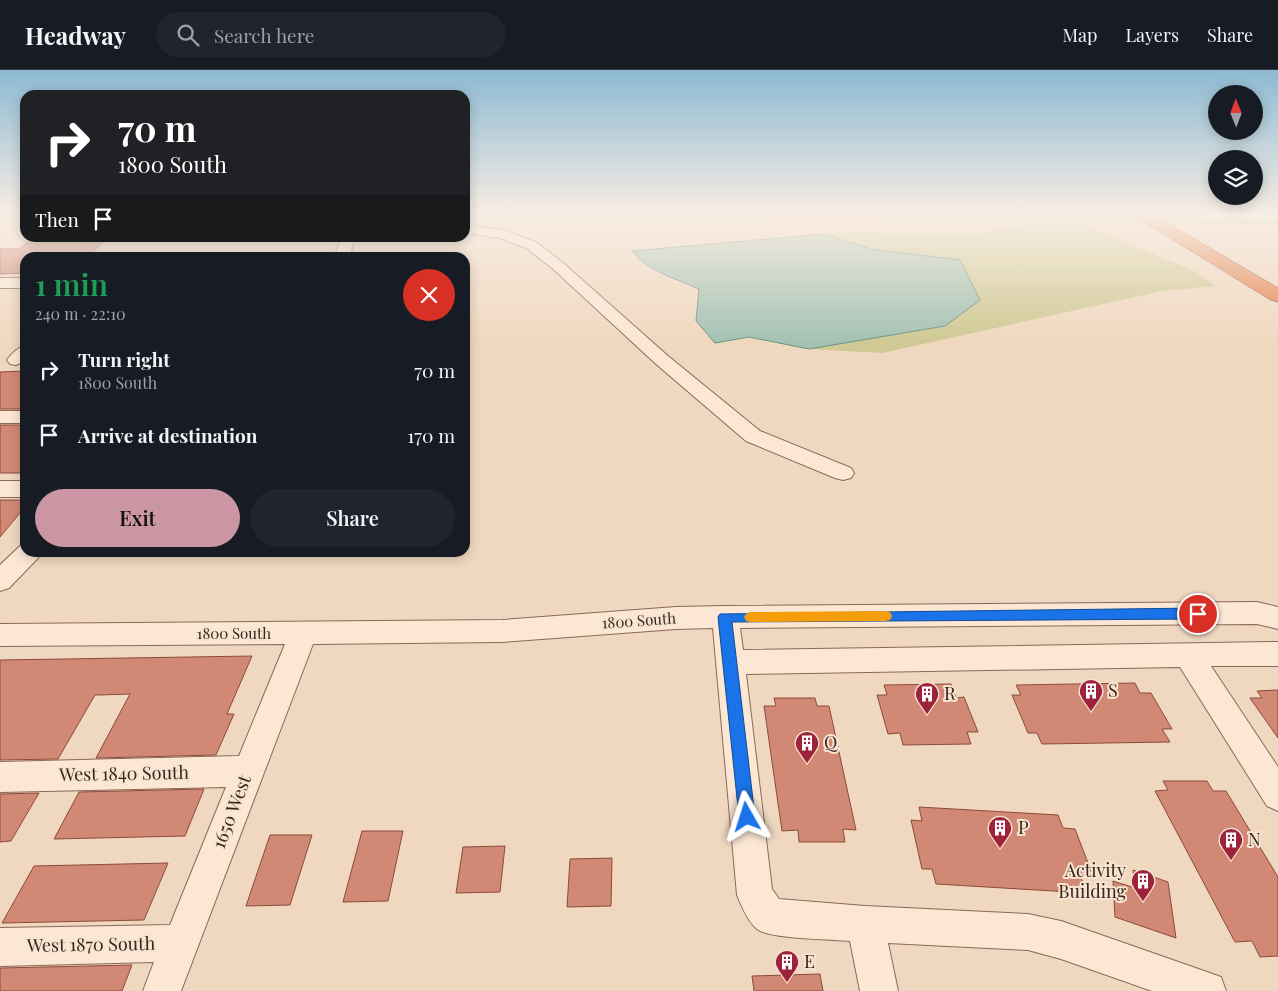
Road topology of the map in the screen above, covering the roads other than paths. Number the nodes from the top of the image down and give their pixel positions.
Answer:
1 (547, 257) edge
2 (1213, 257) edge
3 (0, 283) edge
4 (20, 283) edge
5 (1278, 296) edge
6 (0, 417) edge
7 (20, 417) edge
8 (842, 473) dead end
9 (0, 489) edge
10 (20, 489) edge
11 (24, 557) edge
12 (1, 578) edge
13 (725, 617) junction
14 (1277, 618) edge
15 (303, 633) junction
16 (0, 635) edge
17 (1278, 654) edge
18 (1188, 655) junction
19 (731, 662) junction
20 (248, 771) junction
21 (0, 778) edge
22 (1278, 795) edge
23 (865, 924) junction
24 (181, 943) junction
25 (0, 948) edge
26 (162, 991) edge
27 (879, 991) edge
28 (1207, 991) edge

1 - 8 street
2 - 5 highway
3 - 4 street
6 - 7 street
9 - 10 street
11 - 12 street
13 - 14 street, 1800 South
13 - 15 street, 1800 South
13 - 19 street
15 - 16 street, 1800 South
15 - 20 street, 1650 West
17 - 18 street
18 - 19 street
18 - 22 street
19 - 23 street
20 - 21 street, West 1840 South
20 - 24 street, 1650 West
23 - 27 street
23 - 28 street
24 - 25 street, West 1870 South
24 - 26 street, 1650 West

